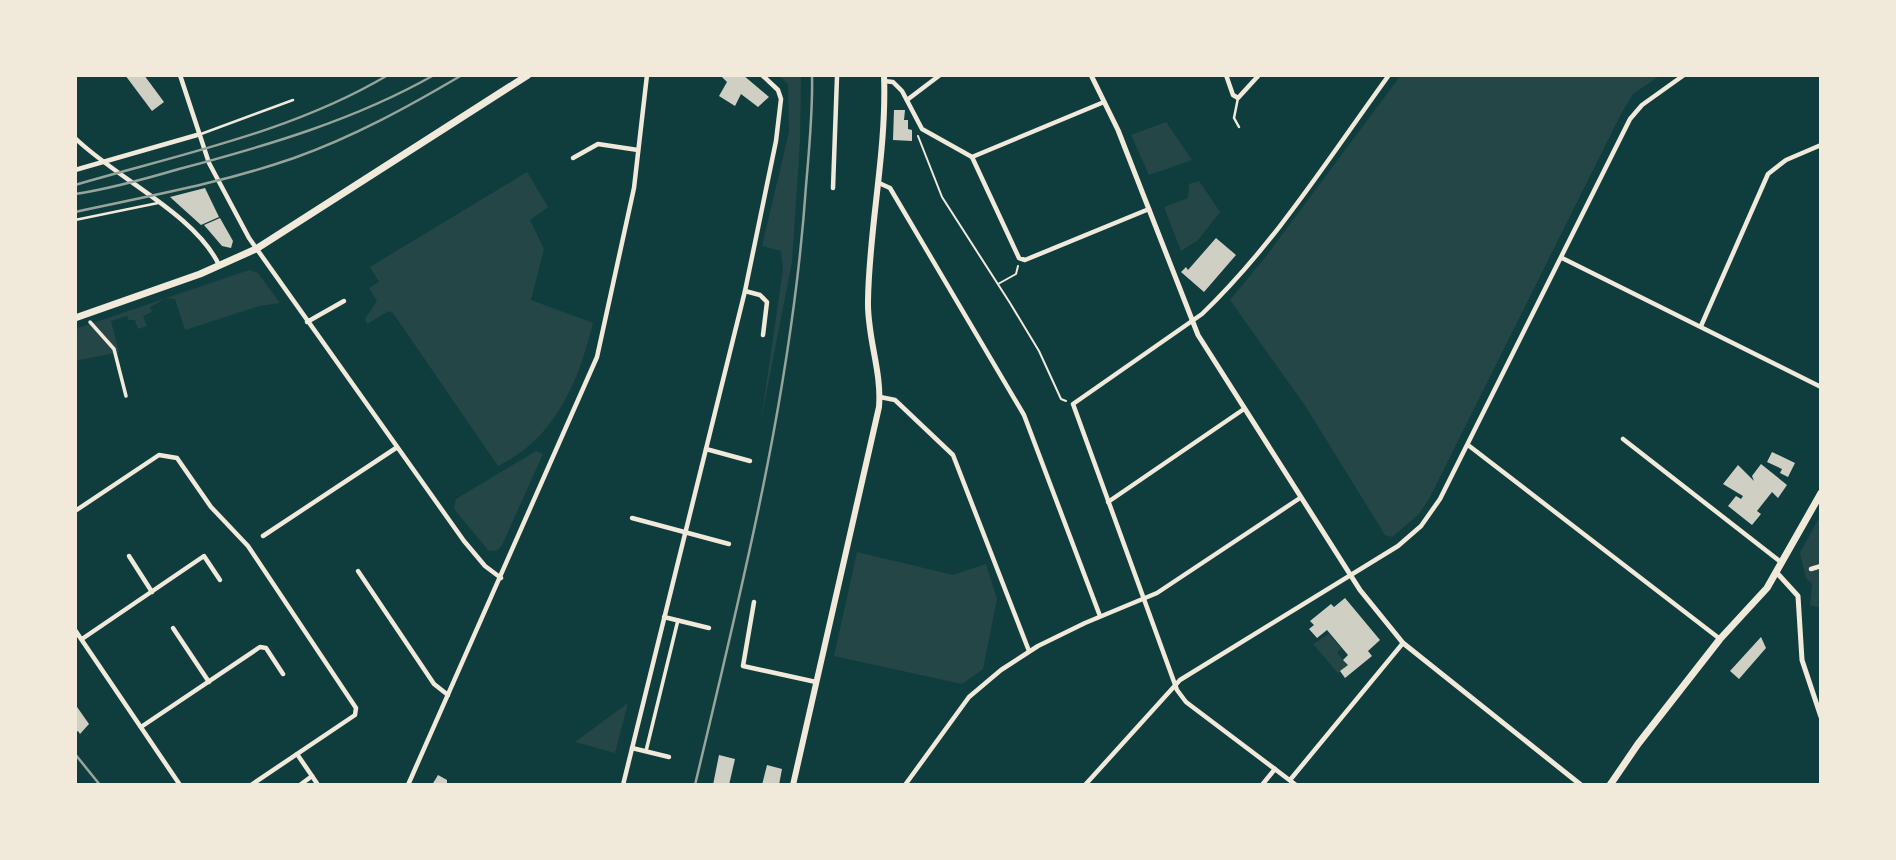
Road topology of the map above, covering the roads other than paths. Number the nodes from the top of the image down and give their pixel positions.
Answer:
1 (180, 75) edge
2 (528, 75) edge
3 (647, 75) edge
4 (762, 75) edge
5 (940, 75) edge
6 (1090, 75) edge
7 (1226, 75) edge
8 (1259, 75) edge
9 (1389, 75) edge
10 (1684, 75) edge
11 (837, 76) edge
12 (884, 78) edge
13 (1238, 98) junction
14 (293, 100) dead end
15 (907, 100) junction
16 (1104, 102) junction
17 (1238, 127) dead end
18 (197, 135) junction
19 (75, 138) edge
20 (1821, 145) edge
21 (638, 150) junction
22 (972, 157) junction
23 (573, 158) dead end
24 (101, 162) junction
25 (75, 170) edge
26 (879, 183) junction
27 (833, 188) dead end
28 (158, 203) junction
29 (1149, 209) junction
30 (75, 220) edge
31 (256, 249) junction
32 (1562, 258) junction
33 (220, 266) junction
34 (746, 291) junction
35 (344, 301) dead end
36 (75, 318) edge
37 (90, 322) dead end
38 (307, 322) junction
39 (1191, 322) junction
40 (1701, 326) junction
41 (763, 335) dead end
42 (1821, 387) edge
43 (126, 396) dead end
44 (880, 397) junction
45 (1244, 409) junction
46 (1623, 439) dead end
47 (1468, 445) junction
48 (396, 448) junction
49 (706, 449) junction
50 (750, 461) dead end
51 (1821, 493) edge
52 (1300, 498) junction
53 (1108, 502) junction
54 (75, 511) edge
55 (632, 518) dead end
56 (685, 532) junction
57 (263, 536) dead end
58 (729, 544) dead end
59 (129, 556) dead end
60 (1782, 563) junction
61 (1821, 566) edge
62 (1811, 569) dead end
63 (358, 571) dead end
64 (1777, 573) junction
65 (1350, 576) junction
66 (501, 578) junction
67 (220, 580) dead end
68 (152, 592) junction
69 (1144, 599) junction
70 (754, 602) dead end
71 (1100, 616) junction
72 (664, 617) junction
73 (678, 621) junction
74 (173, 628) dead end
75 (709, 628) dead end
76 (75, 629) edge
77 (82, 639) junction
78 (1720, 639) junction
79 (1403, 643) junction
80 (1029, 651) junction
81 (283, 674) dead end
82 (209, 682) junction
83 (816, 682) junction
84 (1175, 686) junction
85 (448, 695) junction
86 (1821, 717) edge
87 (141, 727) junction
88 (632, 748) junction
89 (646, 751) junction
90 (297, 754) junction
91 (670, 757) dead end
92 (1275, 769) junction
93 (312, 776) junction
94 (1290, 780) junction
95 (180, 785) edge
96 (251, 785) edge
97 (300, 785) edge
98 (318, 785) edge
99 (408, 785) edge
100 (623, 785) edge
101 (793, 785) edge
102 (905, 785) edge
103 (1085, 785) edge
104 (1262, 785) edge
105 (1296, 785) edge
106 (1581, 785) edge
107 (1610, 785) edge

1 - 18 street
2 - 31 main road
3 - 21 street
4 - 34 street
5 - 15 street
6 - 16 street
7 - 13 street
8 - 13 street
9 - 39 street
10 - 32 street
11 - 27 street
12 - 15 street
12 - 26 main road
13 - 17 lane
14 - 18 lane
15 - 22 street
16 - 22 street
16 - 29 street
18 - 24 street
18 - 31 street
19 - 24 street
20 - 40 street
21 - 23 street
21 - 66 street
22 - 29 street
24 - 25 street
24 - 28 street
26 - 44 main road
26 - 71 street
28 - 30 lane
28 - 33 street
29 - 39 street
31 - 33 main road
31 - 38 street
32 - 40 street
32 - 47 street
33 - 36 main road
34 - 41 street
34 - 49 street
35 - 38 street
37 - 43 street
38 - 48 street
39 - 45 street
39 - 53 street
40 - 42 street
44 - 80 street
44 - 83 main road
45 - 52 street
45 - 53 street
46 - 60 street
47 - 65 street
47 - 78 street
48 - 57 street
48 - 66 street
49 - 50 street
49 - 56 street
51 - 60 main road
52 - 65 street
52 - 69 street
53 - 69 street
54 - 90 street
55 - 56 street
56 - 58 street
56 - 72 street
59 - 68 street
60 - 64 main road
61 - 62 street
63 - 85 street
64 - 78 main road
64 - 86 street
65 - 79 street
65 - 84 street
66 - 85 street
67 - 68 street
68 - 77 street
69 - 71 street
69 - 84 street
70 - 83 street
71 - 80 street
72 - 73 street
72 - 88 street
73 - 75 street
73 - 89 street
74 - 82 street
76 - 77 street
77 - 87 street
78 - 107 main road
79 - 94 street
79 - 106 street
80 - 102 street
81 - 82 street
82 - 87 street
83 - 101 main road
84 - 92 street
84 - 103 street
85 - 99 street
87 - 95 street
88 - 89 street
88 - 100 street
89 - 91 street
90 - 93 street
90 - 96 street
92 - 94 street
92 - 104 street
93 - 97 street
93 - 98 street
94 - 105 street

